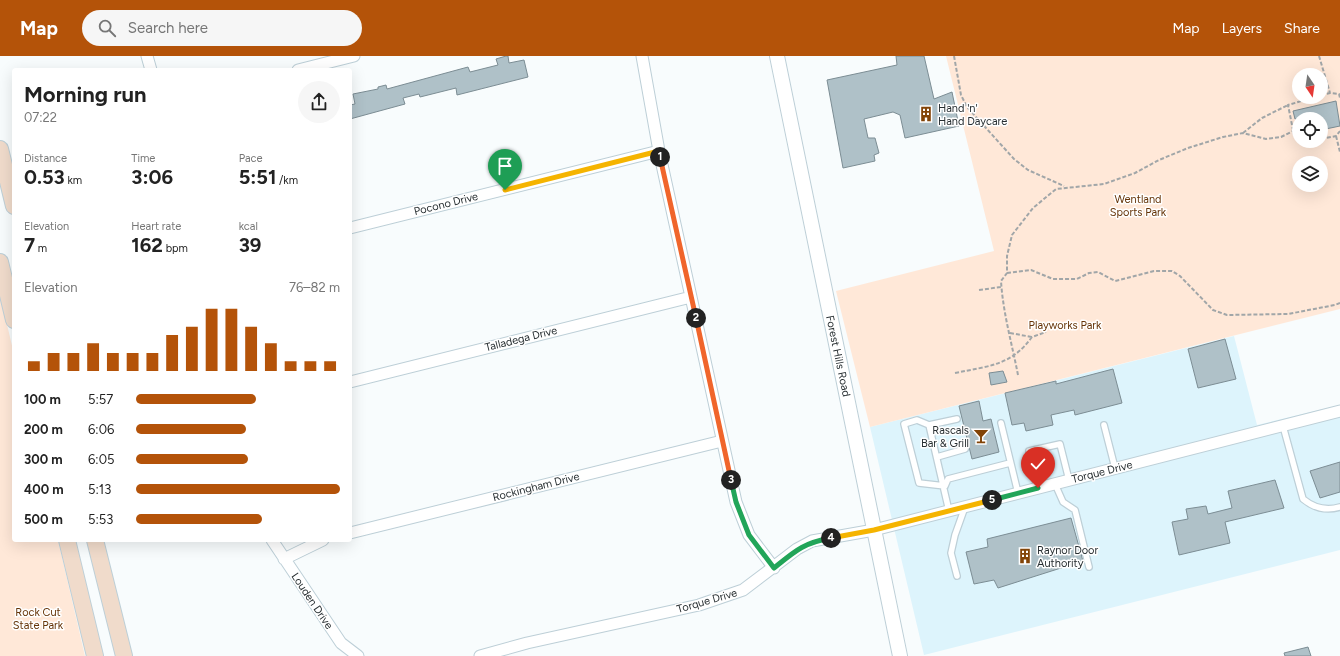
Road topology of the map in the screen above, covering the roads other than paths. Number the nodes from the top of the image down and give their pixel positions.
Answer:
1 (147, 56) edge
2 (354, 56) edge
3 (642, 56) edge
4 (777, 56) edge
5 (150, 68) edge
6 (306, 68) edge
7 (0, 149) edge
8 (659, 151) junction
9 (12, 198) edge
10 (352, 228) edge
11 (0, 262) edge
12 (691, 297) junction
13 (12, 312) edge
14 (352, 382) edge
15 (1340, 411) edge
16 (957, 418) dead end
17 (1001, 423) dead end
18 (929, 425) junction
19 (1104, 425) dead end
20 (1283, 426) junction
21 (722, 441) junction
22 (965, 449) dead end
23 (937, 457) junction
24 (1010, 463) junction
25 (1115, 468) junction
26 (1069, 480) junction
27 (1055, 484) junction
28 (945, 486) junction
29 (1038, 488) junction
30 (1018, 493) junction
31 (965, 506) junction
32 (1340, 507) edge
33 (949, 511) junction
34 (874, 530) junction
35 (352, 533) edge
36 (67, 542) edge
37 (96, 542) edge
38 (273, 542) edge
39 (319, 542) edge
40 (284, 559) junction
41 (1089, 567) dead end
42 (774, 568) junction
43 (957, 576) dead end
44 (95, 656) edge
45 (124, 656) edge
46 (358, 656) edge
47 (480, 656) edge
48 (900, 656) edge

1 - 5 street
2 - 6 street
3 - 8 street
4 - 34 street, Forest Hills Road
7 - 9 main road
8 - 10 street, Pocono Drive
8 - 12 street
11 - 13 main road
12 - 14 street, Talladega Drive
12 - 21 street
15 - 20 street, Torque Drive
16 - 18 lane
17 - 24 lane
18 - 23 lane
18 - 28 lane
19 - 25 lane
20 - 25 street, Torque Drive
20 - 32 lane
21 - 35 street, Rockingham Drive
21 - 42 street
22 - 23 lane
23 - 28 lane
24 - 28 lane
24 - 30 lane
25 - 26 street, Torque Drive
26 - 27 street, Torque Drive
26 - 29 lane
27 - 29 street, Torque Drive
27 - 41 lane
28 - 33 lane
29 - 30 street, Torque Drive
30 - 31 street, Torque Drive
31 - 33 street, Torque Drive
31 - 43 lane
33 - 34 street, Torque Drive
34 - 42 street, Torque Drive
34 - 48 street, Forest Hills Road
36 - 44 main road
37 - 45 main road
38 - 40 street, Louden Drive
39 - 40 street
40 - 46 street, Louden Drive
42 - 47 street, Torque Drive

